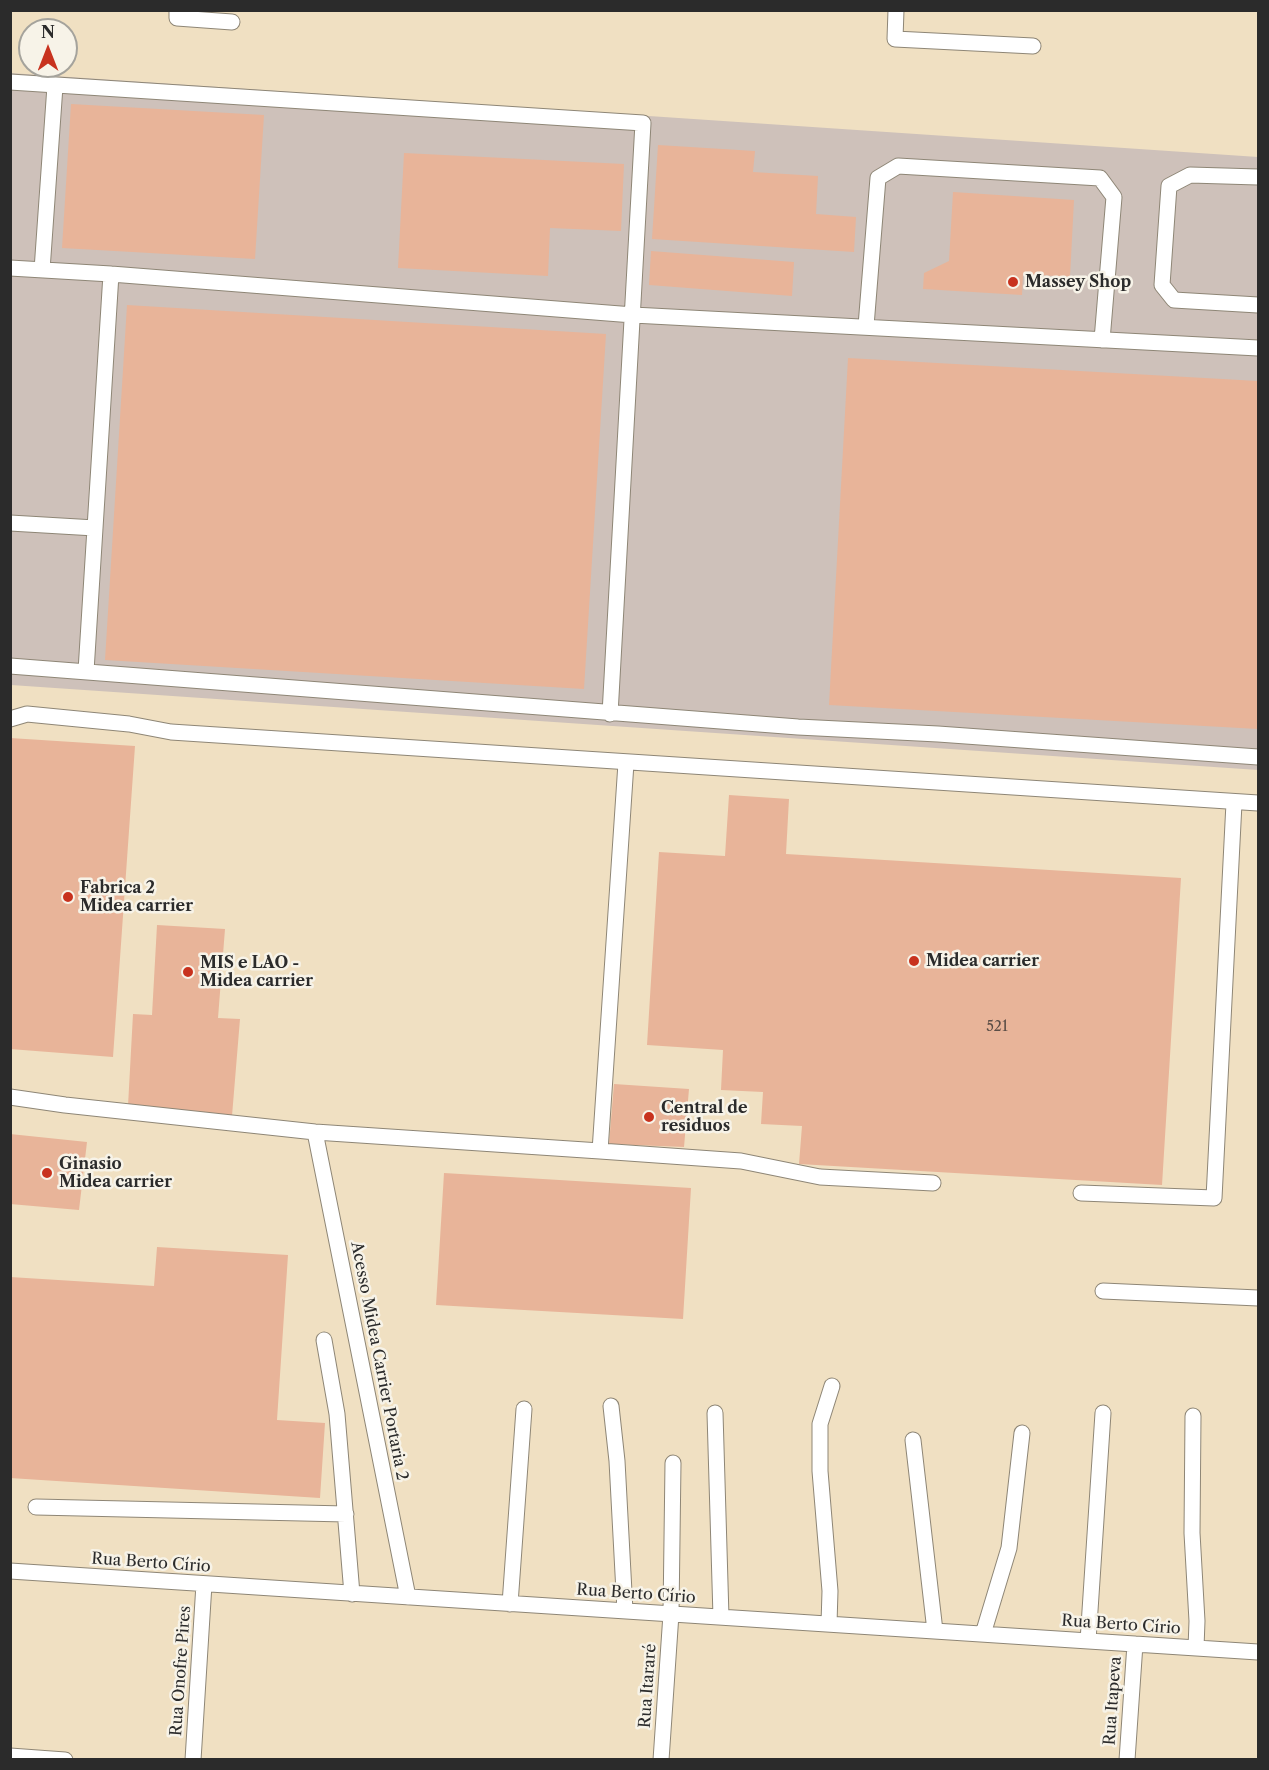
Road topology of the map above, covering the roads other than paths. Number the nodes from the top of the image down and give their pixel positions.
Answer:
1 (177, 10) edge
2 (896, 10) edge
3 (232, 22) dead end
4 (1033, 46) dead end
5 (10, 82) edge
6 (56, 86) junction
7 (1258, 177) edge
8 (10, 268) edge
9 (42, 270) junction
10 (111, 274) junction
11 (1258, 305) edge
12 (633, 315) junction
13 (866, 326) junction
14 (1102, 340) junction
15 (1258, 348) edge
16 (10, 523) edge
17 (95, 528) junction
18 (10, 666) edge
19 (86, 671) junction
20 (610, 714) junction
21 (10, 718) edge
22 (1258, 757) edge
23 (626, 763) junction
24 (1234, 803) junction
25 (1258, 803) edge
26 (10, 1096) edge
27 (315, 1132) junction
28 (600, 1151) junction
29 (933, 1183) dead end
30 (1081, 1193) dead end
31 (1103, 1292) dead end
32 (1258, 1298) edge
33 (324, 1340) dead end
34 (832, 1386) dead end
35 (611, 1406) dead end
36 (524, 1408) dead end
37 (715, 1413) dead end
38 (1103, 1413) dead end
39 (1193, 1416) dead end
40 (1022, 1433) dead end
41 (913, 1440) dead end
42 (673, 1463) dead end
43 (36, 1507) dead end
44 (346, 1514) junction
45 (10, 1571) edge
46 (204, 1584) junction
47 (352, 1594) junction
48 (408, 1597) junction
49 (510, 1604) junction
50 (625, 1611) junction
51 (671, 1614) junction
52 (721, 1617) junction
53 (829, 1624) junction
54 (935, 1631) junction
55 (983, 1634) junction
56 (1088, 1641) junction
57 (1135, 1644) junction
58 (1196, 1648) junction
59 (1258, 1652) edge
60 (10, 1756) edge
61 (65, 1760) edge
62 (193, 1760) edge
63 (661, 1760) edge
64 (1127, 1760) edge

1 - 3 street
2 - 4 street
5 - 6 street
6 - 9 street
6 - 12 street
7 - 11 street
8 - 9 street
9 - 10 street
10 - 12 street
10 - 17 street
12 - 13 street
12 - 20 street
13 - 14 street
13 - 14 street
14 - 15 street
16 - 17 street
17 - 19 street
18 - 19 street
19 - 20 street
20 - 22 street
21 - 23 street
23 - 24 street
23 - 28 street
24 - 25 street
24 - 30 street
26 - 27 street
27 - 28 street
27 - 48 street, Acesso Midea Carrier Portaria 2
28 - 29 street
31 - 32 street
33 - 44 street
34 - 53 street
35 - 50 street
36 - 49 street
37 - 52 street
38 - 56 street
39 - 58 street
40 - 55 street
41 - 54 street
42 - 51 street, Rua Itararé
43 - 44 street
44 - 47 street
45 - 46 street, Rua Berto Círio
46 - 47 street, Rua Berto Círio
46 - 62 street, Rua Onofre Pires
47 - 48 street, Rua Berto Círio
48 - 49 street, Rua Berto Círio
49 - 50 street, Rua Berto Círio
50 - 51 street, Rua Berto Círio
51 - 52 street, Rua Berto Círio
51 - 63 street, Rua Itararé
52 - 53 street, Rua Berto Círio
53 - 54 street, Rua Berto Círio
54 - 55 street, Rua Berto Círio
55 - 56 street, Rua Berto Círio
56 - 57 street, Rua Berto Círio
57 - 58 street, Rua Berto Círio
57 - 64 street, Rua Itapeva
58 - 59 street, Rua Berto Círio
60 - 61 street

